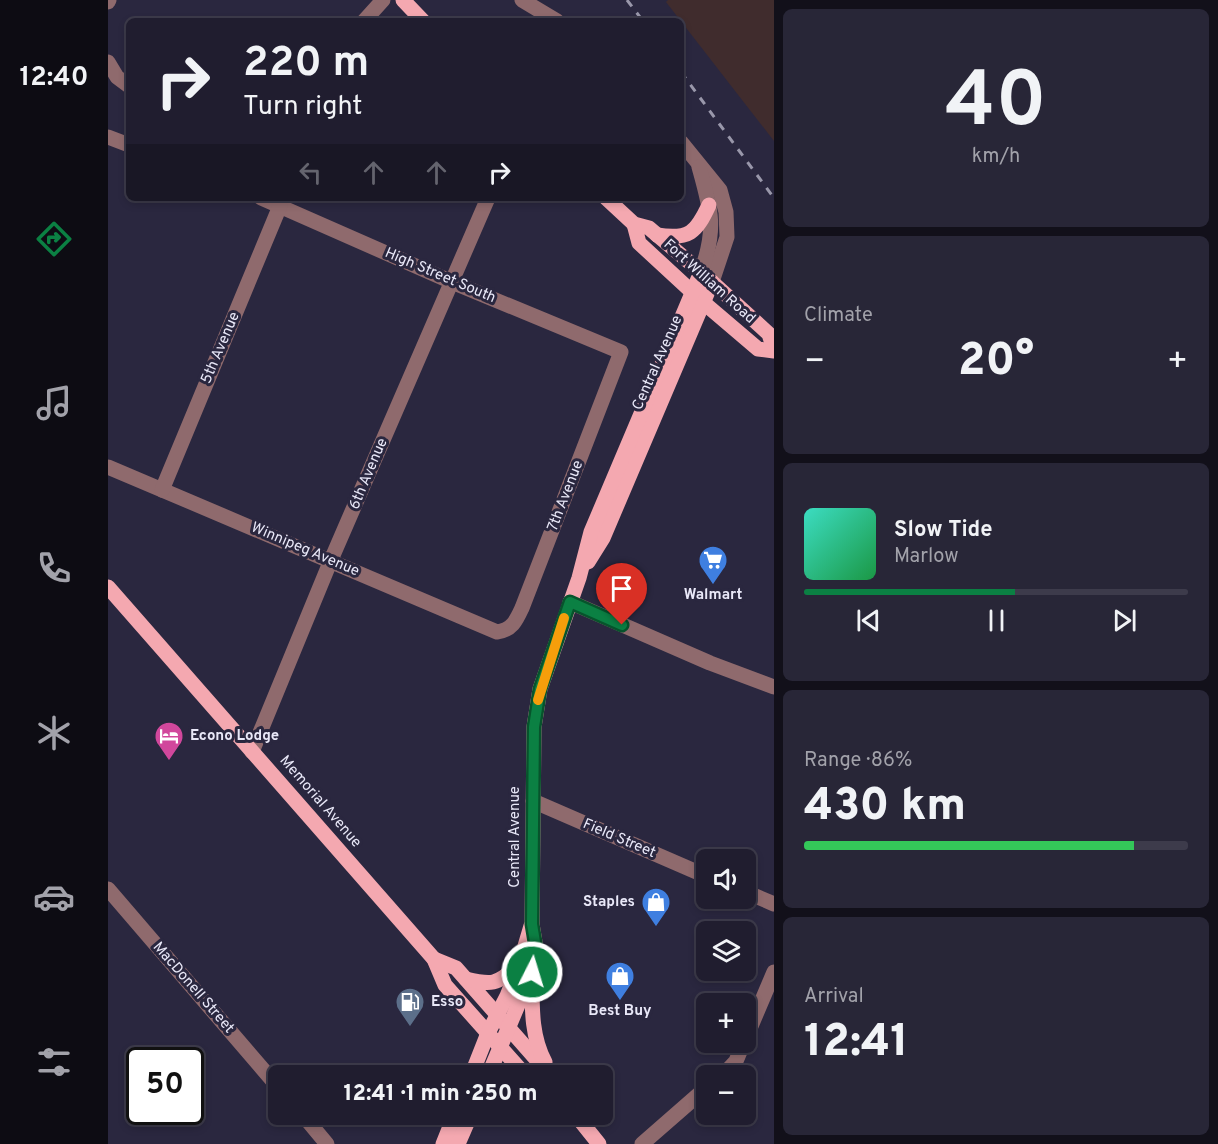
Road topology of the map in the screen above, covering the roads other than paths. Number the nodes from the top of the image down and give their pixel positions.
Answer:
1 (383, 0) edge
2 (402, 0) edge
3 (522, 0) edge
4 (367, 18) edge
5 (420, 18) edge
6 (552, 18) edge
7 (108, 62) edge
8 (126, 84) edge
9 (108, 137) edge
10 (126, 144) edge
11 (684, 146) edge
12 (697, 162) junction
13 (268, 201) edge
14 (487, 201) edge
15 (609, 201) edge
16 (709, 205) junction
17 (280, 206) junction
18 (634, 224) junction
19 (657, 235) junction
20 (706, 277) junction
21 (452, 282) junction
22 (692, 291) junction
23 (704, 303) junction
24 (774, 350) edge
25 (621, 352) joint
26 (108, 467) edge
27 (162, 490) junction
28 (331, 561) junction
29 (579, 578) junction
30 (108, 586) edge
31 (570, 602) junction
32 (501, 631) joint
33 (774, 687) edge
34 (252, 752) junction
35 (533, 801) junction
36 (696, 872) edge
37 (108, 889) edge
38 (756, 896) edge
39 (774, 904) edge
40 (434, 959) junction
41 (526, 967) junction
42 (774, 972) edge
43 (466, 979) junction
44 (497, 1014) junction
45 (756, 1014) edge
46 (510, 1028) junction
47 (488, 1033) junction
48 (501, 1048) junction
49 (475, 1065) edge
50 (493, 1065) edge
51 (516, 1065) edge
52 (542, 1065) edge
53 (546, 1065) edge
54 (268, 1075) edge
55 (696, 1097) edge
56 (311, 1125) edge
57 (451, 1125) edge
58 (466, 1125) edge
59 (583, 1125) edge
60 (327, 1144) edge
61 (443, 1144) edge
62 (458, 1144) edge
63 (599, 1144) edge
64 (642, 1144) edge

1 - 4 street
2 - 5 main road
3 - 6 street
7 - 8 street
9 - 10 street
11 - 12 street, Central Avenue
12 - 16 street, Central Avenue
12 - 20 street, Central Avenue
13 - 17 street, High Street South
14 - 21 street, 6th Avenue
15 - 18 main road, Fort William Road
16 - 19 main road
16 - 20 street, Central Avenue
17 - 21 street, High Street South
17 - 27 street, 5th Avenue
18 - 19 main road, Fort William Road
18 - 22 main road, Fort William Road
19 - 20 main road, Fort William Road
20 - 22 main road, Central Avenue
20 - 23 main road, Central Avenue
20 - 24 main road, Fort William Road
21 - 25 street, High Street South
21 - 28 street, 6th Avenue
22 - 23 main road, Fort William Road
22 - 29 main road, Central Avenue
23 - 24 main road, Fort William Road
23 - 29 main road, Central Avenue
25 - 32 street, 7th Avenue
26 - 27 street, Winnipeg Avenue
27 - 28 street, Winnipeg Avenue
28 - 32 street, Winnipeg Avenue
28 - 34 street, 6th Avenue
29 - 31 main road, Central Avenue
30 - 34 main road, Memorial Avenue
31 - 33 street
31 - 35 main road, Central Avenue
34 - 40 main road, Memorial Avenue
35 - 36 street, Field Street
35 - 41 main road, Central Avenue
37 - 54 street, MacDonell Street
38 - 39 street
40 - 43 main road, Memorial Avenue
40 - 47 main road, Memorial Avenue
41 - 43 main road
41 - 44 main road, Central Avenue
41 - 46 main road, Central Avenue
41 - 53 main road
42 - 45 street
43 - 44 main road, Memorial Avenue
44 - 46 main road, Memorial Avenue
44 - 47 main road, Central Avenue
46 - 48 main road, Central Avenue
46 - 52 main road, Memorial Avenue
47 - 48 main road, Memorial Avenue
47 - 49 main road, Central Avenue
48 - 50 main road, Central Avenue
48 - 51 main road, Memorial Avenue
55 - 64 street
56 - 60 street
57 - 61 main road
58 - 62 main road
59 - 63 main road

